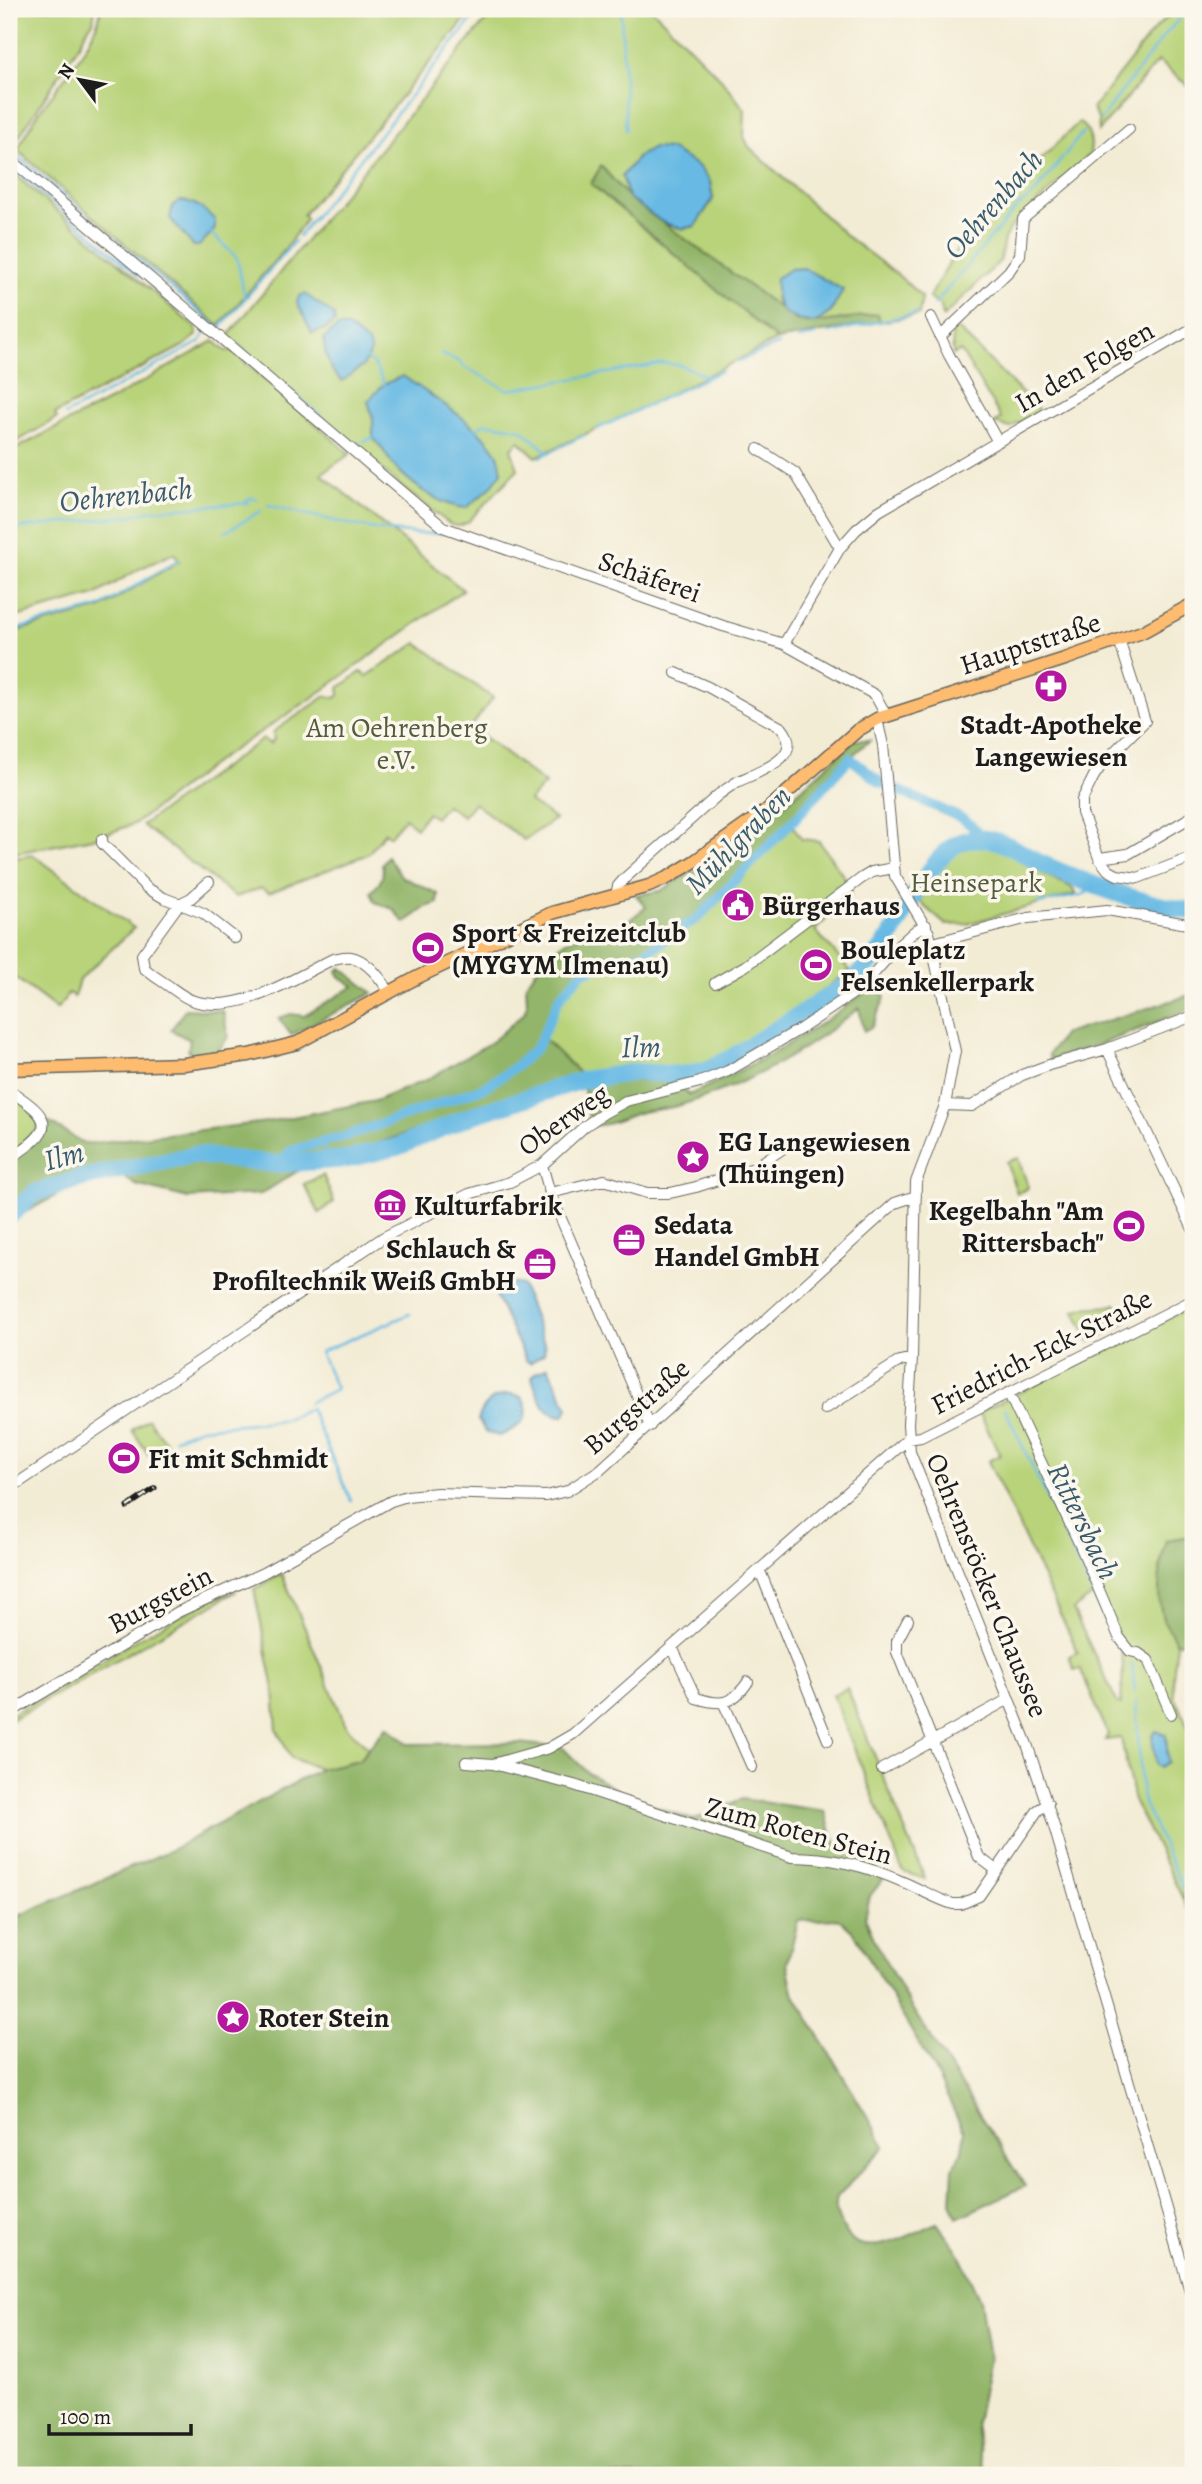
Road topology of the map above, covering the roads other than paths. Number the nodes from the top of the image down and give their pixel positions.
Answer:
1 (1129, 129) dead end
2 (9, 158) edge
3 (931, 317) dead end
4 (1193, 328) edge
5 (940, 337) junction
6 (999, 442) junction
7 (758, 449) dead end
8 (840, 548) junction
9 (1193, 604) edge
10 (1119, 640) junction
11 (784, 644) junction
12 (676, 673) dead end
13 (882, 717) junction
14 (1193, 816) edge
15 (102, 839) dead end
16 (1193, 857) edge
17 (1099, 858) junction
18 (894, 868) junction
19 (209, 882) dead end
20 (616, 895) junction
21 (179, 904) junction
22 (926, 925) junction
23 (1193, 925) edge
24 (235, 938) dead end
25 (933, 943) junction
26 (715, 983) dead end
27 (390, 993) junction
28 (1193, 1016) edge
29 (1107, 1049) junction
30 (9, 1069) edge
31 (9, 1090) edge
32 (945, 1105) junction
33 (782, 1149) dead end
34 (9, 1160) edge
35 (542, 1166) junction
36 (550, 1193) junction
37 (916, 1196) junction
38 (1193, 1229) edge
39 (1193, 1300) edge
40 (912, 1358) junction
41 (1009, 1394) junction
42 (825, 1409) dead end
43 (650, 1426) junction
44 (908, 1439) junction
45 (9, 1489) edge
46 (335, 1531) joint
47 (760, 1571) junction
48 (908, 1620) dead end
49 (673, 1647) junction
50 (748, 1682) dead end
51 (1009, 1699) junction
52 (724, 1703) junction
53 (9, 1713) edge
54 (1171, 1714) dead end
55 (828, 1740) dead end
56 (933, 1740) junction
57 (466, 1762) dead end
58 (493, 1764) junction
59 (752, 1767) dead end
60 (882, 1769) dead end
61 (1048, 1804) junction
62 (996, 1870) junction
63 (1193, 2301) edge

1 - 5 street
2 - 11 street, Schäferei
3 - 5 street, In den Folgen
4 - 6 street, In den Folgen
5 - 6 street, In den Folgen
6 - 8 street, In den Folgen
7 - 8 street
8 - 11 street, In den Folgen
9 - 10 main road, Hauptstraße
10 - 13 main road, Hauptstraße
10 - 17 street
11 - 13 street, Schäferei
12 - 20 street
13 - 18 street, Oehrenstöcker Chaussee
13 - 20 main road, Hauptstraße
14 - 17 street
15 - 21 street
16 - 17 street
18 - 22 street, Oehrenstöcker Chaussee
18 - 26 street
19 - 21 street
20 - 27 main road, Hauptstraße
21 - 24 street
21 - 27 street
22 - 25 street, Oehrenstöcker Chaussee
22 - 35 street, Oberweg
23 - 25 street
25 - 32 street, Oehrenstöcker Chaussee
27 - 30 main road, Hauptstraße
28 - 29 street
29 - 32 street
29 - 38 street
31 - 34 street
32 - 37 street, Oehrenstöcker Chaussee
33 - 36 street
35 - 36 street
35 - 45 street, Oberweg
36 - 43 street
37 - 40 street, Oehrenstöcker Chaussee
37 - 43 street, Burgstraße
39 - 41 street, Friedrich-Eck-Straße
40 - 42 street
40 - 44 street, Oehrenstöcker Chaussee
41 - 44 street, Friedrich-Eck-Straße
41 - 54 street
43 - 46 street, Burgstraße
44 - 47 street, Zum Roten Stein
44 - 51 street, Oehrenstöcker Chaussee
46 - 53 street, Burgstein
47 - 49 street, Zum Roten Stein
47 - 55 street
48 - 56 street
49 - 52 street
49 - 58 street, Zum Roten Stein
50 - 52 street
51 - 56 street
51 - 61 street, Oehrenstöcker Chaussee
52 - 59 street
56 - 60 street
56 - 62 street
57 - 58 street, Zum Roten Stein
58 - 62 street, Zum Roten Stein
61 - 62 street, Zum Roten Stein
61 - 63 street, Oehrenstöcker Chaussee

